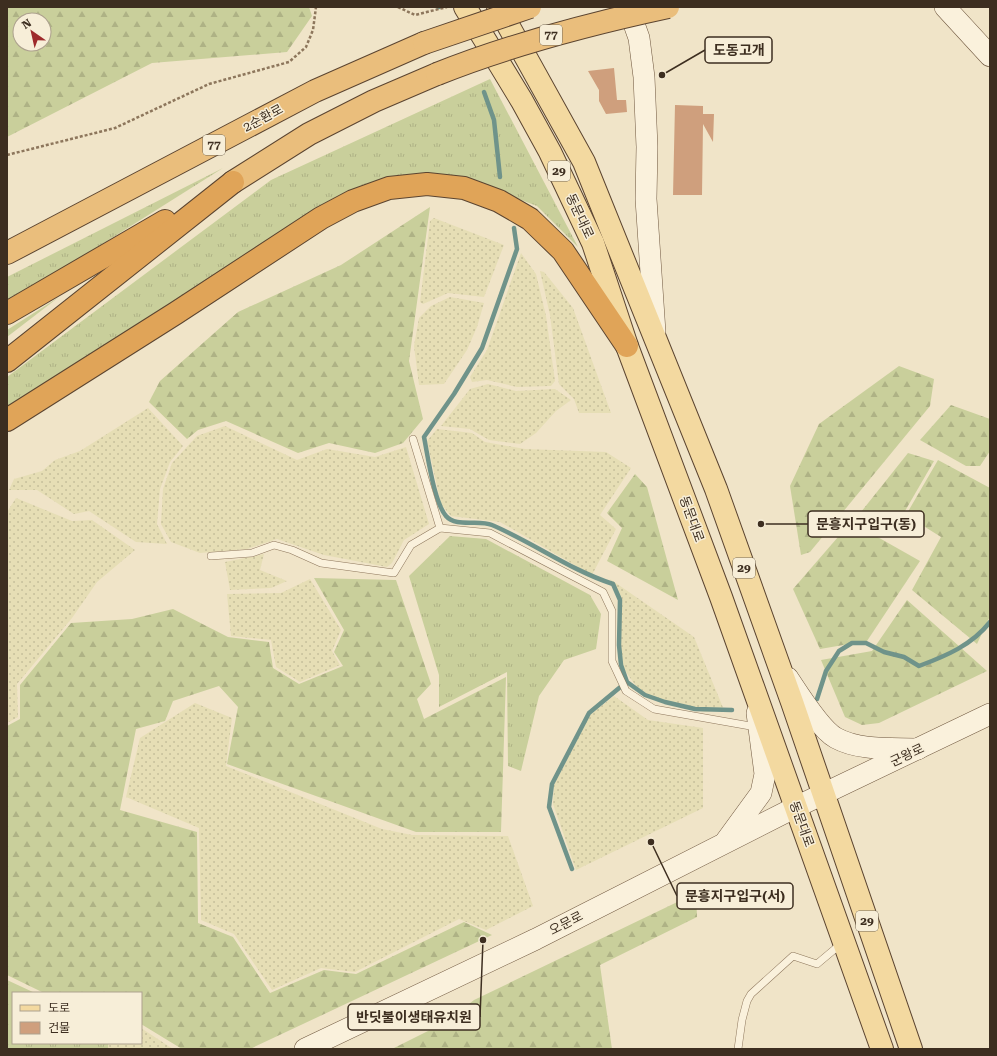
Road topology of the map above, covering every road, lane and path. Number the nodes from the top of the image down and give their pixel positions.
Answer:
1 (316, 7) edge
2 (398, 7) edge
3 (447, 7) edge
4 (465, 7) edge
5 (498, 7) edge
6 (530, 7) edge
7 (628, 7) edge
8 (668, 7) edge
9 (945, 7) edge
10 (990, 56) edge
11 (7, 155) edge
12 (233, 182) junction
13 (7, 253) edge
14 (7, 313) edge
15 (656, 344) junction
16 (627, 346) junction
17 (7, 361) edge
18 (7, 420) edge
19 (413, 439) dead end
20 (440, 528) junction
21 (211, 556) dead end
22 (778, 664) junction
23 (754, 689) junction
24 (990, 714) edge
25 (759, 728) junction
26 (920, 749) junction
27 (824, 794) junction
28 (796, 807) junction
29 (724, 843) junction
30 (844, 941) junction
31 (305, 1049) edge
32 (738, 1049) edge
33 (882, 1049) edge
34 (911, 1049) edge

1 - 11 path
2 - 3 path
4 - 16 main road, 동문대로 / 29
5 - 15 main road, 동문대로 / 29
6 - 13 highway, 2순환로 / 77, bridge
7 - 15 main road, 동문대로
8 - 12 highway, 77, bridge
9 - 10 main road
12 - 14 highway
12 - 17 highway
15 - 22 main road, 동문대로 / 29
16 - 18 highway
16 - 23 main road, 동문대로 / 29
19 - 20 lane
20 - 21 lane
20 - 25 lane
22 - 26 main road
22 - 27 main road, 동문대로 / 29
23 - 25 main road
23 - 28 main road, 동문대로 / 29
24 - 26 main road, 군왕로
25 - 29 main road
26 - 27 main road, 군왕로
27 - 28 main road, 오문로
27 - 34 main road, 동문대로 / 29
28 - 29 main road, 오문로
28 - 30 main road, 동문대로 / 29
29 - 31 main road, 오문로
30 - 32 lane
30 - 33 main road, 동문대로 / 29

